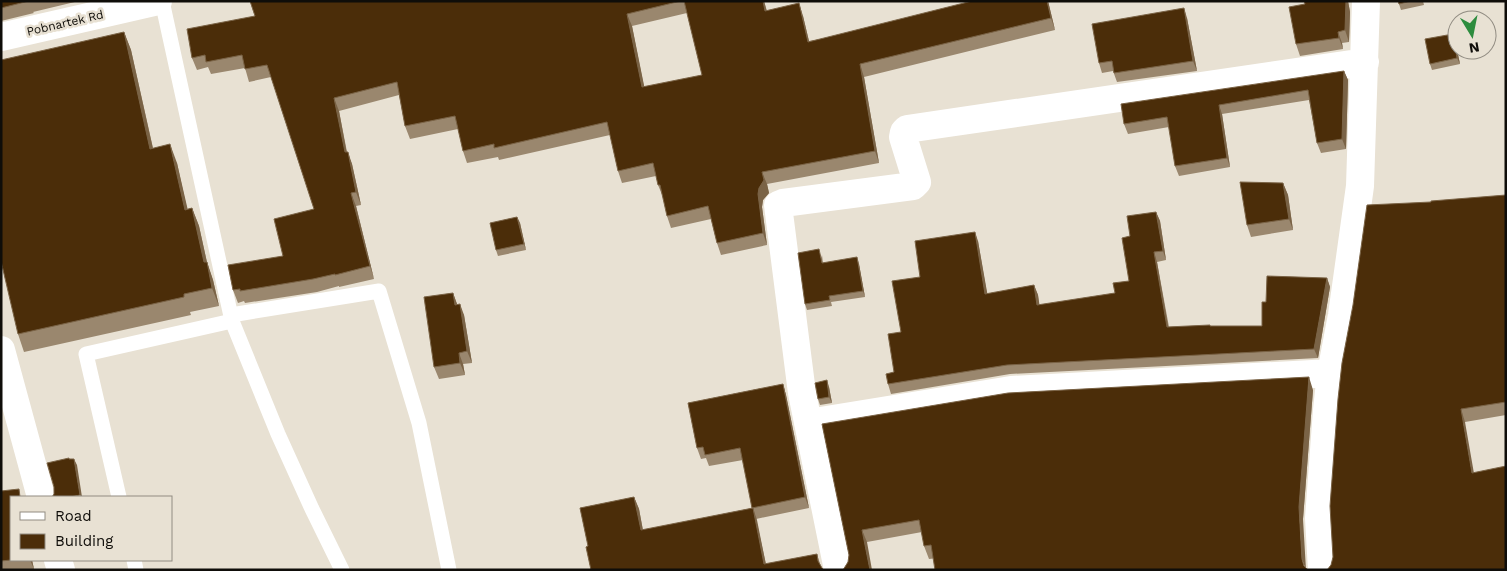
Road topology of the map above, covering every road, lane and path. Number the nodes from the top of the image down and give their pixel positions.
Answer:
1 (158, 1) edge
2 (162, 1) edge
3 (1366, 1) edge
4 (1, 37) edge
5 (1364, 62) junction
6 (231, 318) junction
7 (1, 350) edge
8 (1331, 373) junction
9 (808, 423) junction
10 (41, 496) edge
11 (119, 496) edge
12 (342, 570) edge
13 (449, 570) edge
14 (838, 570) edge
15 (1322, 570) edge

1 - 4 street, Pobnartek Rd
2 - 6 lane
3 - 5 street
5 - 8 street
5 - 9 street
6 - 11 lane
6 - 12 lane
6 - 13 lane
7 - 10 street
8 - 9 street
8 - 15 street
9 - 14 street

